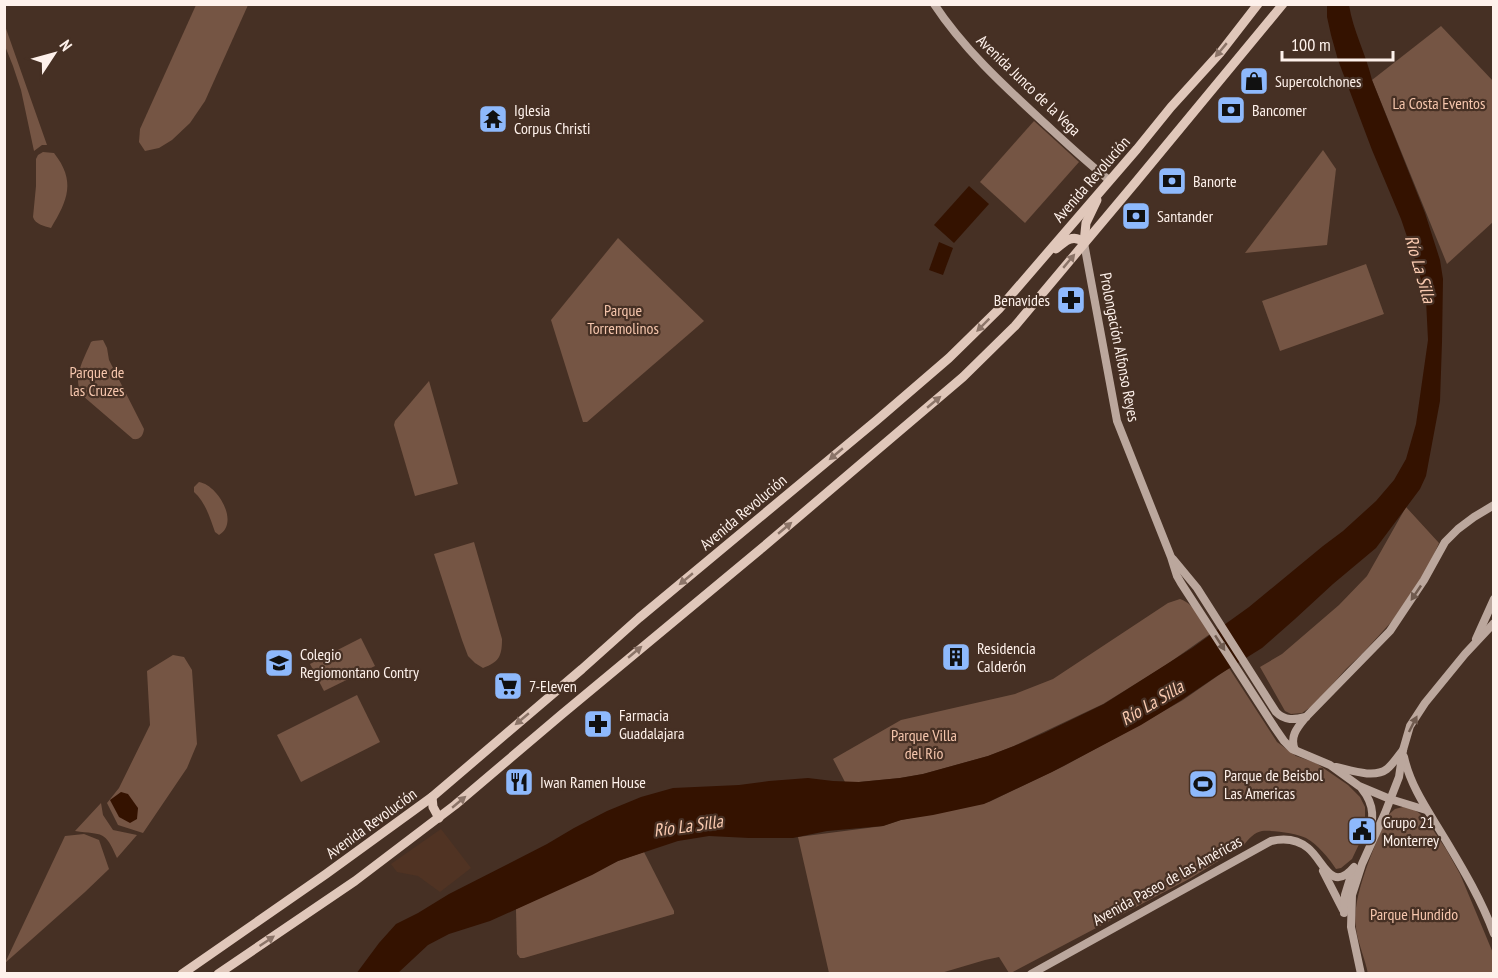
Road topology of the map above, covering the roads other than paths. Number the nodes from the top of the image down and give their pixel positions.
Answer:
1 (934, 4) edge
2 (1258, 4) edge
3 (1283, 4) edge
4 (1109, 180) junction
5 (1101, 189) junction
6 (1084, 243) junction
7 (1036, 266) junction
8 (1494, 505) edge
9 (1171, 557) junction
10 (1494, 599) edge
11 (1494, 623) edge
12 (1474, 642) junction
13 (1272, 715) junction
14 (1306, 717) junction
15 (1295, 750) junction
16 (1403, 750) junction
17 (1330, 765) junction
18 (1359, 786) junction
19 (432, 797) junction
20 (1390, 800) junction
21 (1405, 804) junction
22 (1426, 810) junction
23 (1385, 813) junction
24 (439, 818) junction
25 (1317, 860) junction
26 (1354, 867) junction
27 (1333, 890) junction
28 (1349, 895) junction
29 (1344, 913) junction
30 (1351, 927) junction
31 (1494, 934) edge
32 (182, 974) edge
33 (218, 974) edge
34 (1031, 974) edge
35 (1361, 974) edge

1 - 4 street, Avenida Junco de la Vega
2 -> 4 main road, Avenida Revolución
3 - 6 main road
4 - 5 main road, Avenida Revolución
5 - 6 main road
5 - 7 main road, Avenida Revolución
6 - 7 main road
6 - 9 street, Prolongación Alfonso Reyes
24 -> 6 main road
7 -> 19 main road, Avenida Revolución
8 -> 14 street
9 - 13 street, Prolongación Alfonso Reyes
9 -> 13 street, Prolongación Alfonso Reyes
10 - 12 street
11 - 12 street
16 -> 12 street
13 - 14 street
13 - 15 street
14 - 15 street
15 - 17 street
16 - 17 street
16 - 20 street
16 - 22 street
17 - 18 street
18 - 20 street
18 - 26 street
19 - 24 main road
19 - 32 main road, Avenida Revolución
20 - 21 street
20 - 23 street
21 - 22 street
21 - 23 street
22 - 31 street
23 - 28 street
33 -> 24 main road
25 - 26 street, Avenida Paseo de las Américas
25 - 27 street
25 - 34 street, Avenida Paseo de las Américas
26 - 28 street
27 - 28 street
27 - 29 street
28 - 29 street
28 - 30 street
29 - 30 street
30 - 35 street

